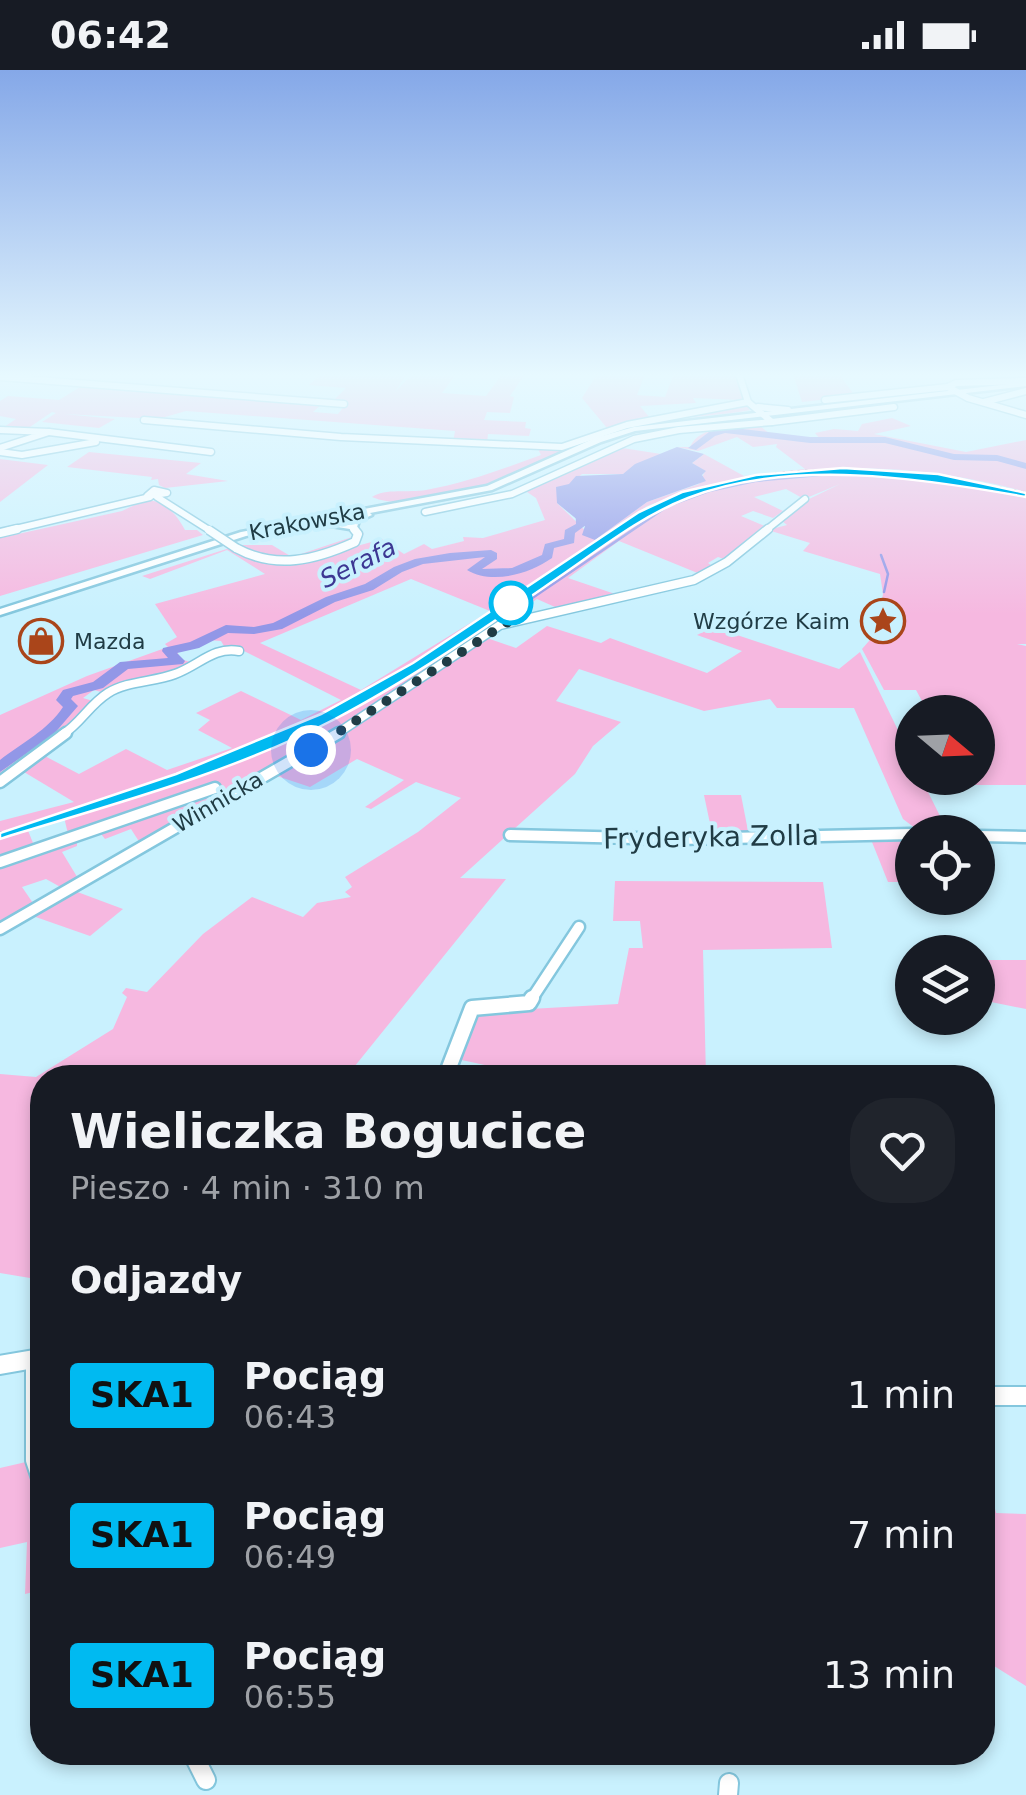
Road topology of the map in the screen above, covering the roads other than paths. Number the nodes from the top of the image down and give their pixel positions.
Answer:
1 (566, 454) edge
2 (582, 454) edge
3 (595, 454) edge
4 (805, 499) dead end
5 (425, 512) dead end
6 (373, 514) junction
7 (308, 524) junction
8 (353, 528) junction
9 (0, 533) edge
10 (116, 574) junction
11 (0, 612) edge
12 (239, 651) dead end
13 (0, 782) edge
14 (219, 804) junction
15 (895, 834) edge
16 (510, 835) dead end
17 (995, 836) edge
18 (1026, 837) edge
19 (0, 862) edge
20 (579, 926) dead end
21 (0, 928) edge
22 (450, 1065) edge
23 (30, 1360) edge
24 (0, 1365) edge
25 (995, 1396) edge
26 (1026, 1396) edge
27 (198, 1765) edge
28 (206, 1780) dead end

1 - 10 main road, Krakowska
2 - 6 main road, Krakowska
3 - 5 street
4 - 14 street, Winnicka
6 - 7 main road, Krakowska
6 - 8 main road
7 - 8 main road
7 - 10 main road, Krakowska
8 - 9 street, bridge
10 - 11 main road, Krakowska
12 - 13 street
14 - 19 street
14 - 21 street, Winnicka
15 - 16 street, Fryderyka Zolla
17 - 18 street
20 - 22 street
23 - 24 street
25 - 26 street
27 - 28 street

